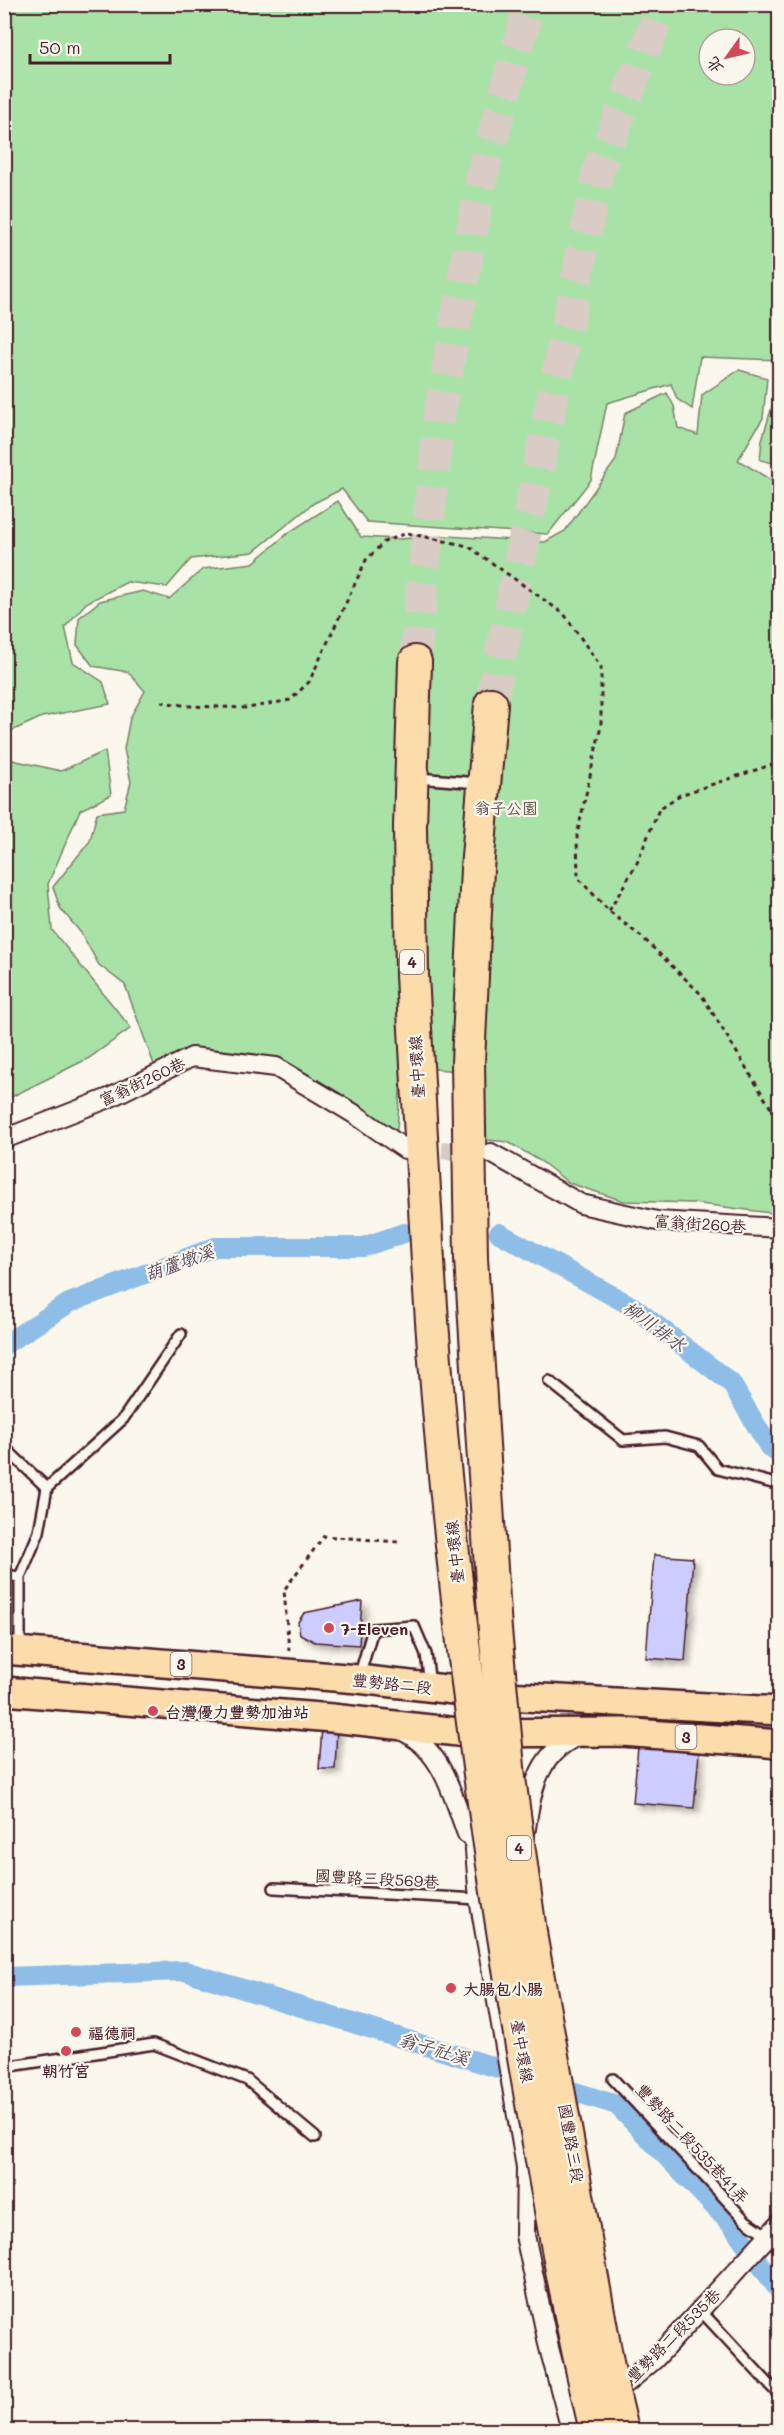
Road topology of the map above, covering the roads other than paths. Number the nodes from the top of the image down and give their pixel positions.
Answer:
1 (415, 662) tunnel mouth
2 (491, 704) tunnel mouth
3 (411, 777) junction
4 (484, 783) junction
5 (4, 1139) edge
6 (405, 1149) tunnel mouth
7 (491, 1153) tunnel mouth
8 (780, 1228) edge
9 (181, 1334) dead end
10 (549, 1381) dead end
11 (4, 1447) edge
12 (780, 1485) edge
13 (47, 1488) junction
14 (4, 1575) edge
15 (20, 1576) junction
16 (12, 1650) edge
17 (358, 1679) junction
18 (430, 1687) junction
19 (459, 1690) junction
20 (4, 1691) edge
21 (506, 1696) junction
22 (780, 1711) edge
23 (379, 1723) junction
24 (593, 1732) junction
25 (467, 1733) junction
26 (510, 1734) junction
27 (780, 1744) edge
28 (474, 1852) junction
29 (522, 1855) junction
30 (274, 1887) dead end
31 (479, 1899) junction
32 (4, 2067) edge
33 (613, 2079) dead end
34 (315, 2137) dead end
35 (526, 2168) junction
36 (771, 2239) edge
37 (700, 2310) junction
38 (617, 2391) junction
39 (780, 2396) edge
40 (583, 2422) edge
41 (555, 2430) edge
42 (622, 2430) edge
43 (628, 2430) edge

1 - 3 highway, 臺中環線 / 4
2 - 4 highway, 臺中環線 / 4
3 - 4 lane
3 - 40 highway, 臺中環線 / 4, bridge
4 - 42 highway, 臺中環線 / 4, bridge
5 - 6 street, 富翁街260巷
7 - 8 street, 富翁街260巷
9 - 13 lane
10 - 12 lane
11 - 13 lane
13 - 15 lane
14 - 15 lane
15 - 16 lane
16 - 17 main road, 豐勢路二段 / 3
17 - 18 main road, 豐勢路二段 / 3
17 - 18 lane
18 - 19 main road, 豐勢路二段 / 3
19 - 21 main road, 豐勢路二段 / 3
19 - 25 street
20 - 23 main road, 3
21 - 22 main road, 豐勢路二段 / 3
21 - 26 street, 國豐路三段
23 - 25 main road, 3
23 - 28 street
24 - 26 main road, 3
24 - 27 main road, 3
24 - 29 street, 國豐路三段
25 - 26 main road, 3
25 - 28 street
26 - 29 street, 國豐路三段
28 - 31 street
29 - 38 street, 國豐路三段, bridge
30 - 31 lane, 國豐路三段569巷
31 - 35 street
32 - 34 lane
33 - 36 lane, 豐勢路二段535巷41弄
35 - 40 street
35 - 40 street
36 - 37 street, 豐勢路二段535巷
37 - 38 street, 豐勢路二段535巷
37 - 39 lane
38 - 40 street, 豐勢路二段535巷
38 - 43 street, 國豐路三段
40 - 41 street, 豐勢路二段535巷

